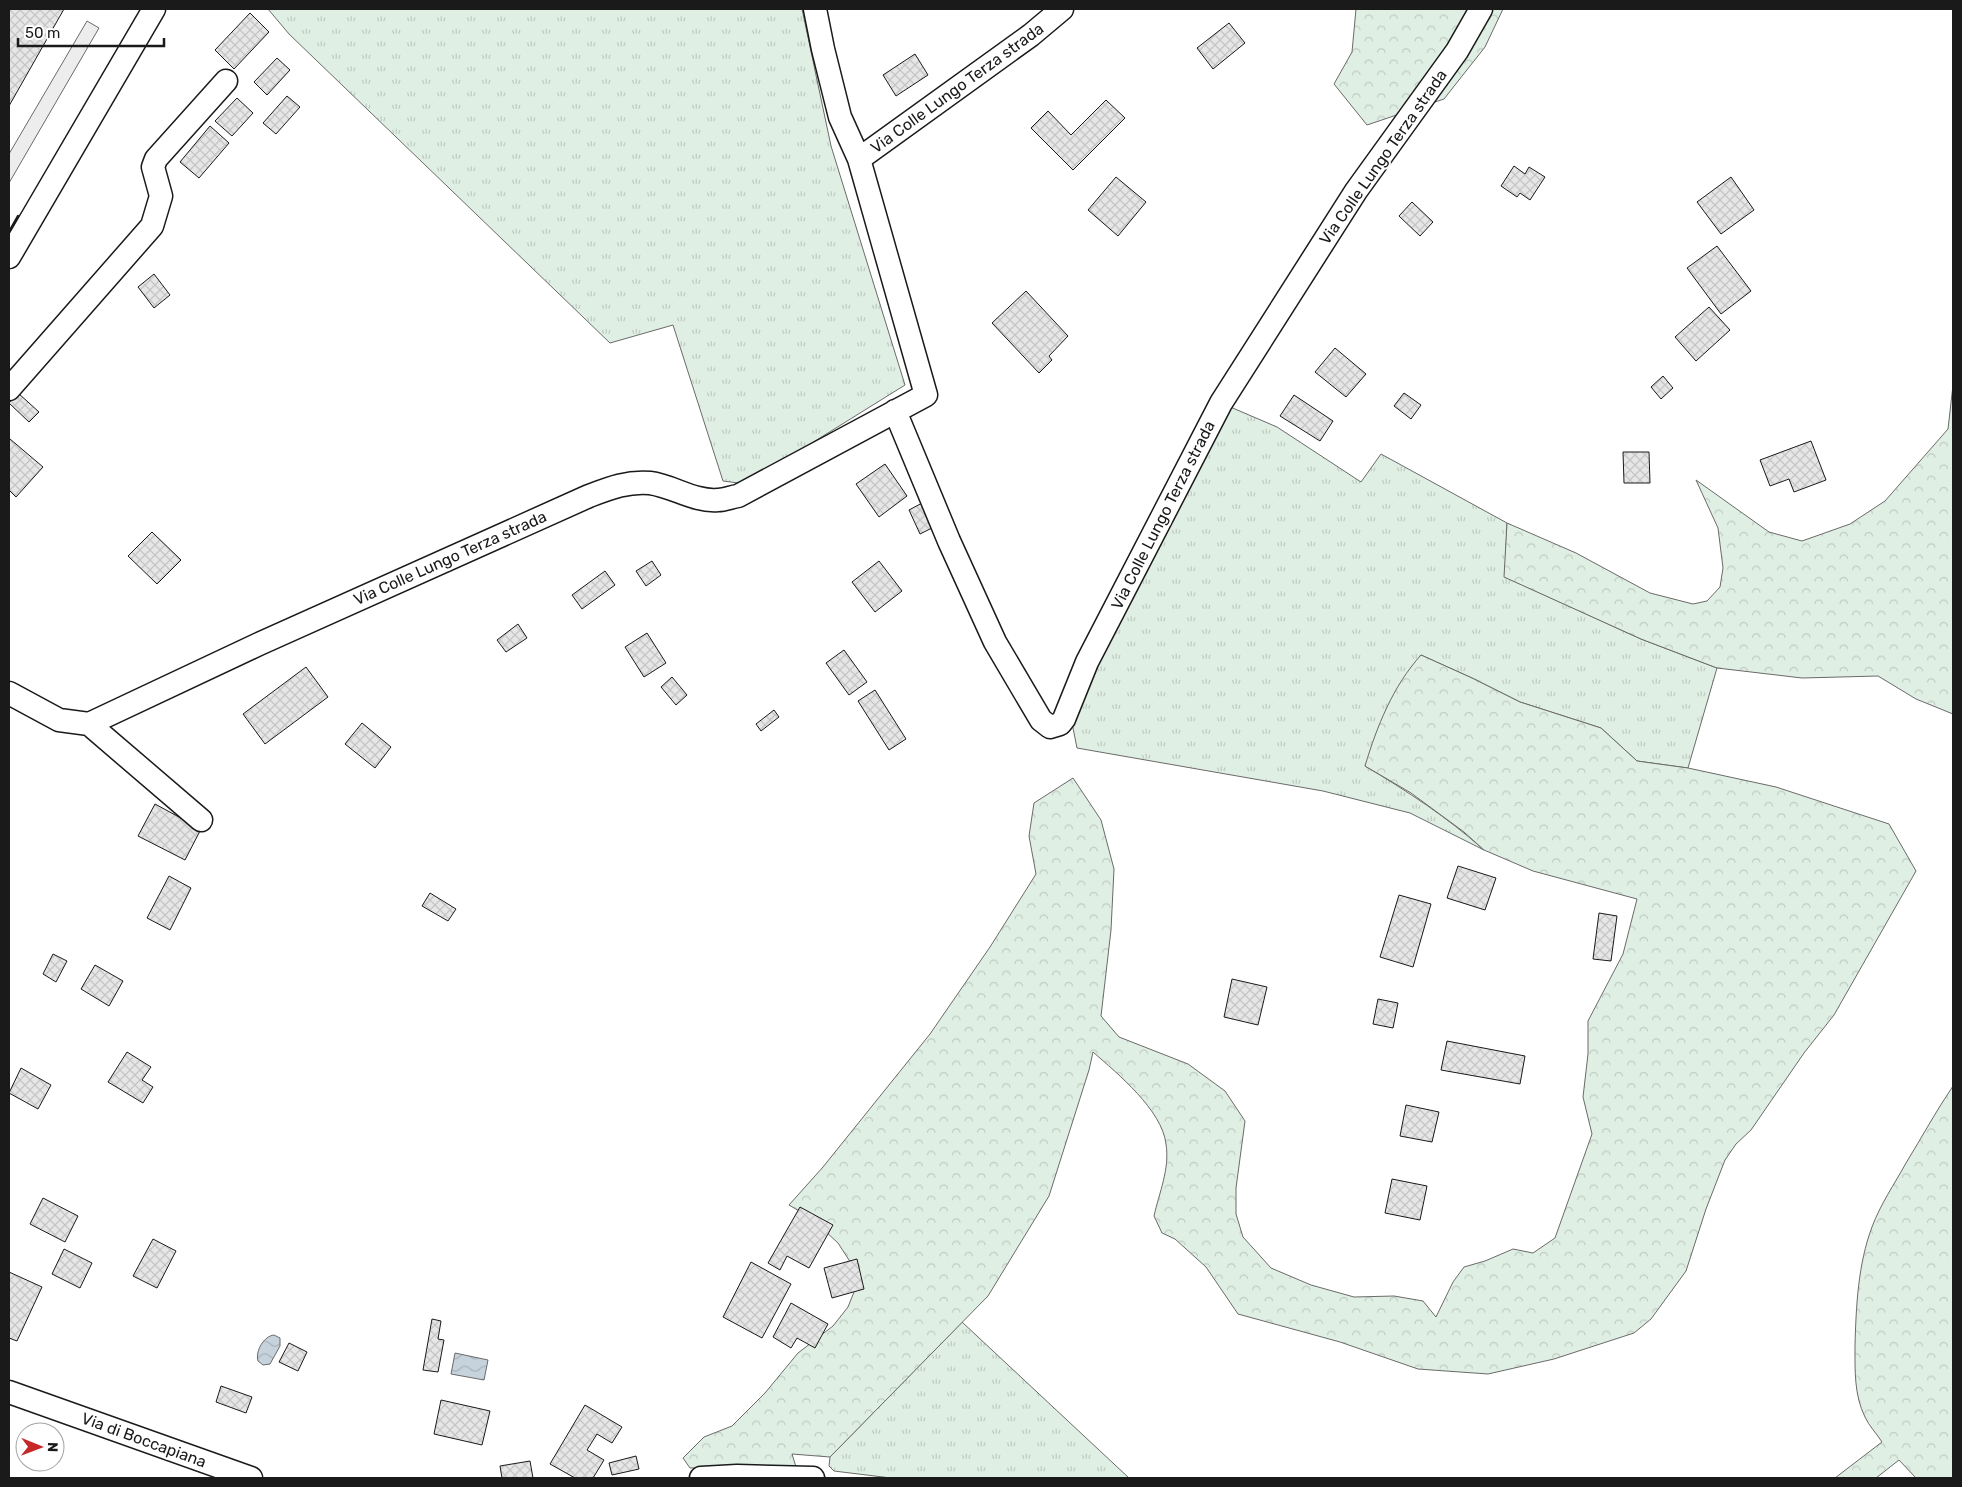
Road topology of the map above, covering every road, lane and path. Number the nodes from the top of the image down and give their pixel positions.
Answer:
1 (154, 9) edge
2 (815, 9) edge
3 (1062, 9) edge
4 (1482, 9) edge
5 (226, 80) dead end
6 (859, 159) junction
7 (9, 257) edge
8 (9, 389) edge
9 (895, 412) junction
10 (9, 693) edge
11 (89, 724) junction
12 (201, 820) dead end
13 (9, 1392) edge
14 (251, 1478) edge
15 (701, 1478) edge
16 (813, 1478) edge

1 - 7 street
2 - 6 street
3 - 6 street, Via Colle Lungo Terza strada
4 - 9 street, Via Colle Lungo Terza strada
5 - 8 street
6 - 9 street, Via Colle Lungo Terza strada
9 - 11 street, Via Colle Lungo Terza strada
10 - 11 street
11 - 12 street
13 - 14 street, Via di Boccapiana
15 - 16 street

